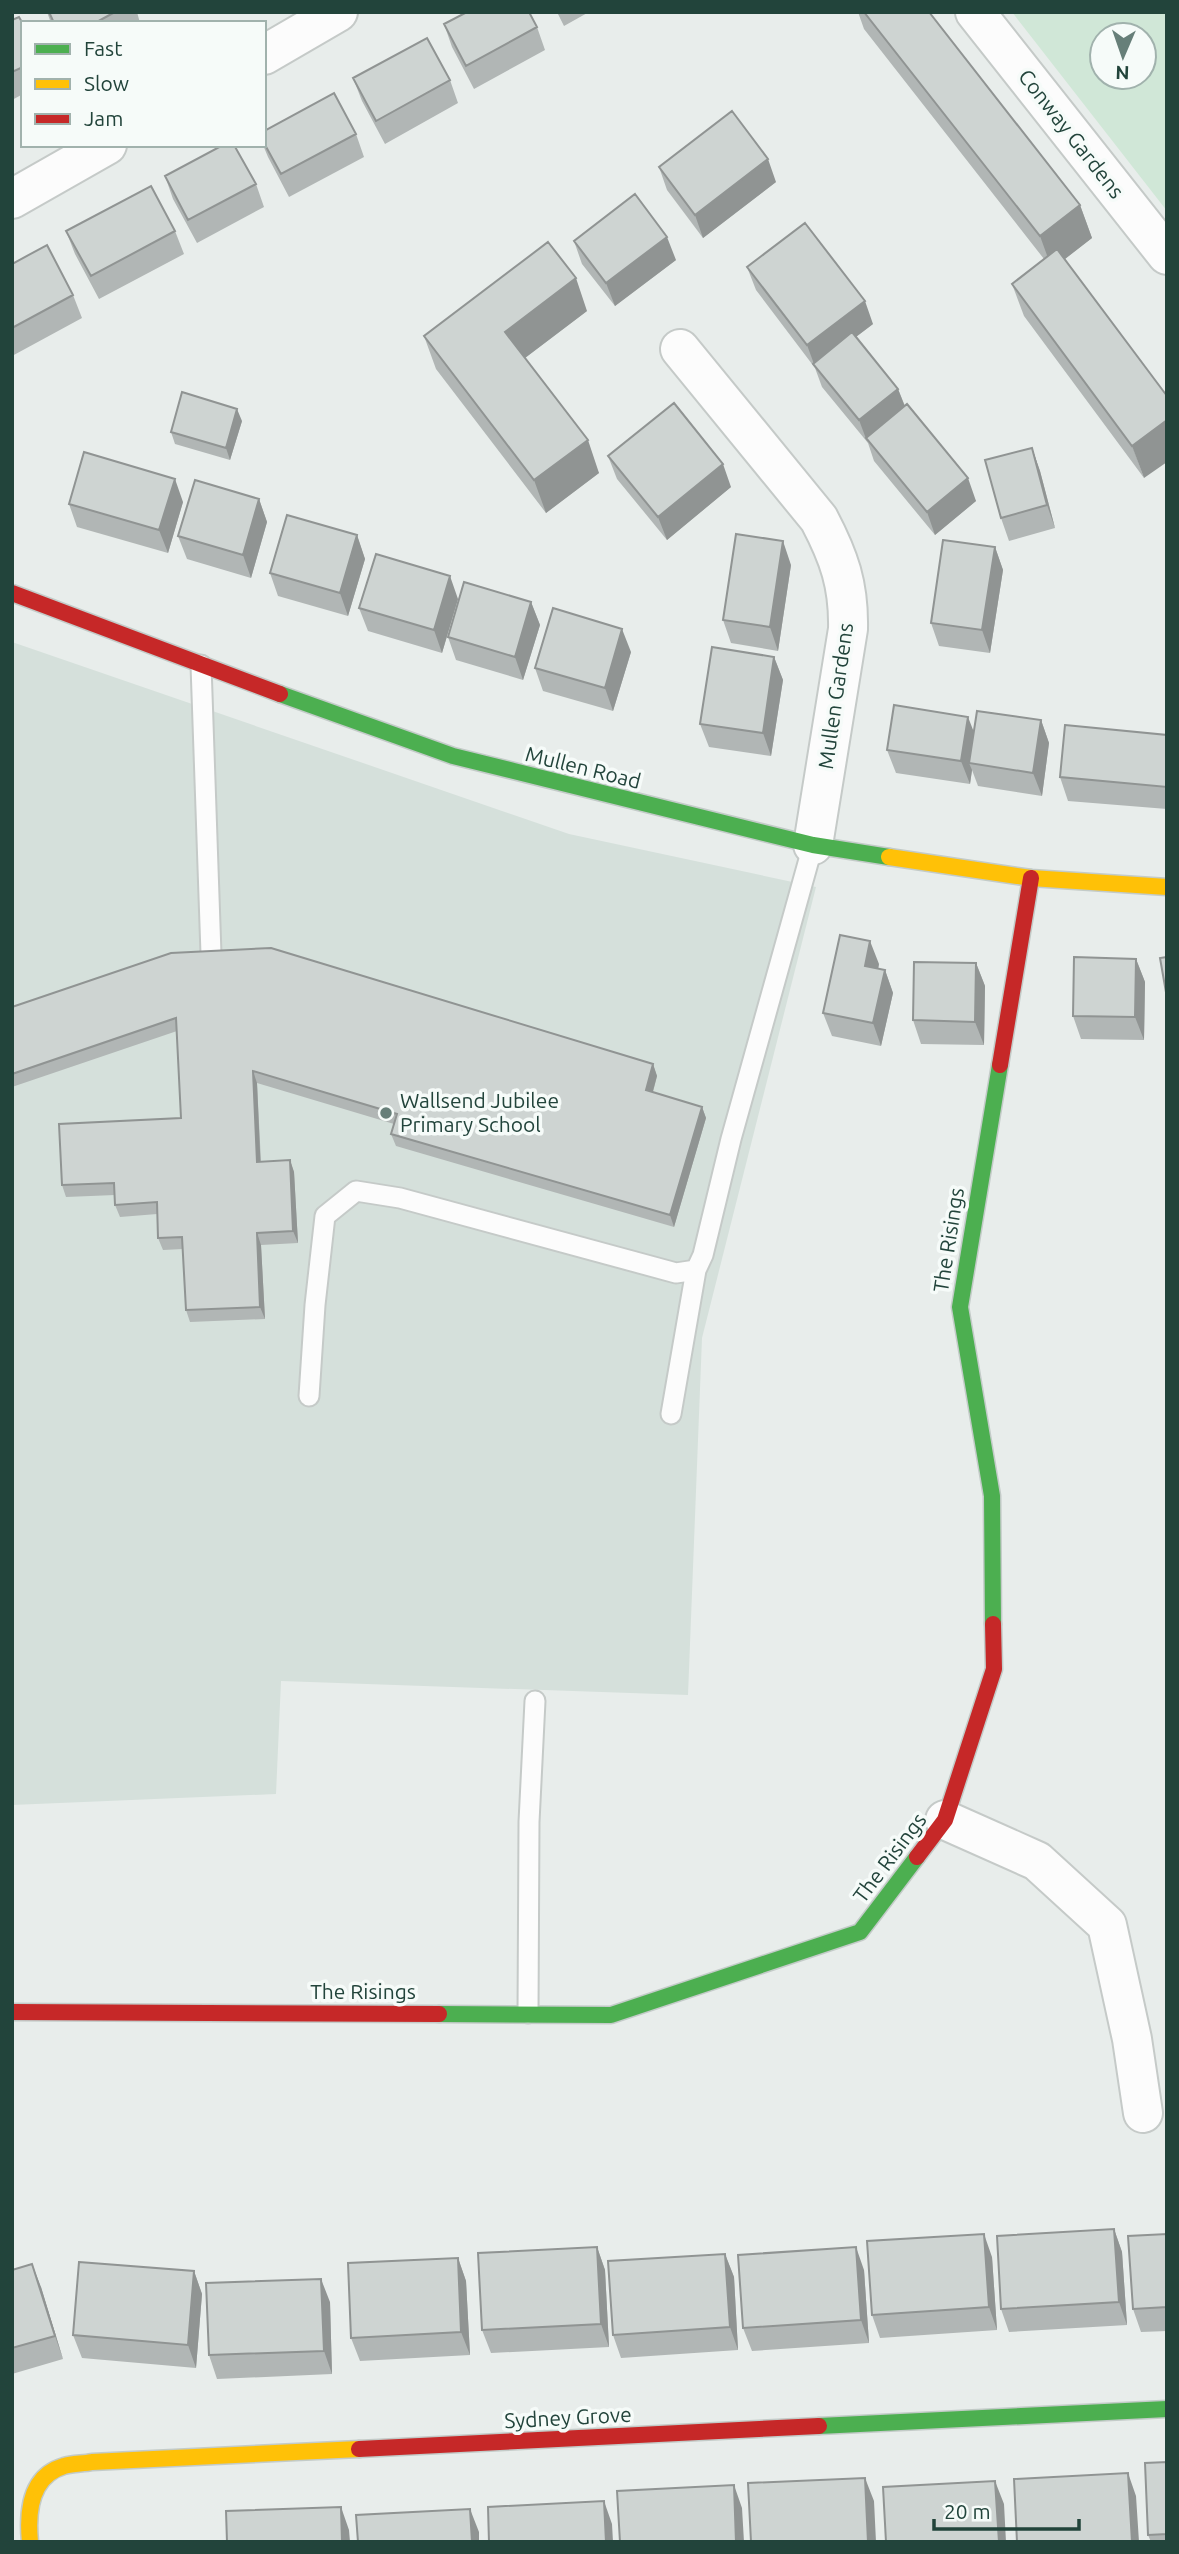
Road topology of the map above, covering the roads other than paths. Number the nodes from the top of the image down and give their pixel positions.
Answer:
1 (338, 12) edge
2 (975, 12) edge
3 (266, 53) edge
4 (104, 147) edge
5 (12, 200) edge
6 (1167, 255) edge
7 (680, 349) dead end
8 (12, 593) edge
9 (201, 665) junction
10 (813, 845) junction
11 (1031, 878) junction
12 (1167, 887) edge
13 (211, 954) edge
14 (696, 1270) junction
15 (309, 1396) dead end
16 (671, 1414) dead end
17 (535, 1701) dead end
18 (944, 1820) junction
19 (12, 2012) edge
20 (528, 2013) junction
21 (1143, 2113) dead end
22 (1167, 2409) edge
23 (30, 2542) edge

1 - 3 street
2 - 6 street, Conway Gardens
4 - 5 street
7 - 10 street, Mullen Gardens
8 - 9 street, Mullen Road
9 - 10 street, Mullen Road
9 - 13 lane
10 - 11 street, Mullen Road
10 - 14 lane
11 - 12 street, Mullen Road
11 - 18 street, The Risings
14 - 15 lane
14 - 16 lane
17 - 20 lane
18 - 20 street, The Risings
18 - 21 street
19 - 20 street, The Risings
22 - 23 street, Sydney Grove

